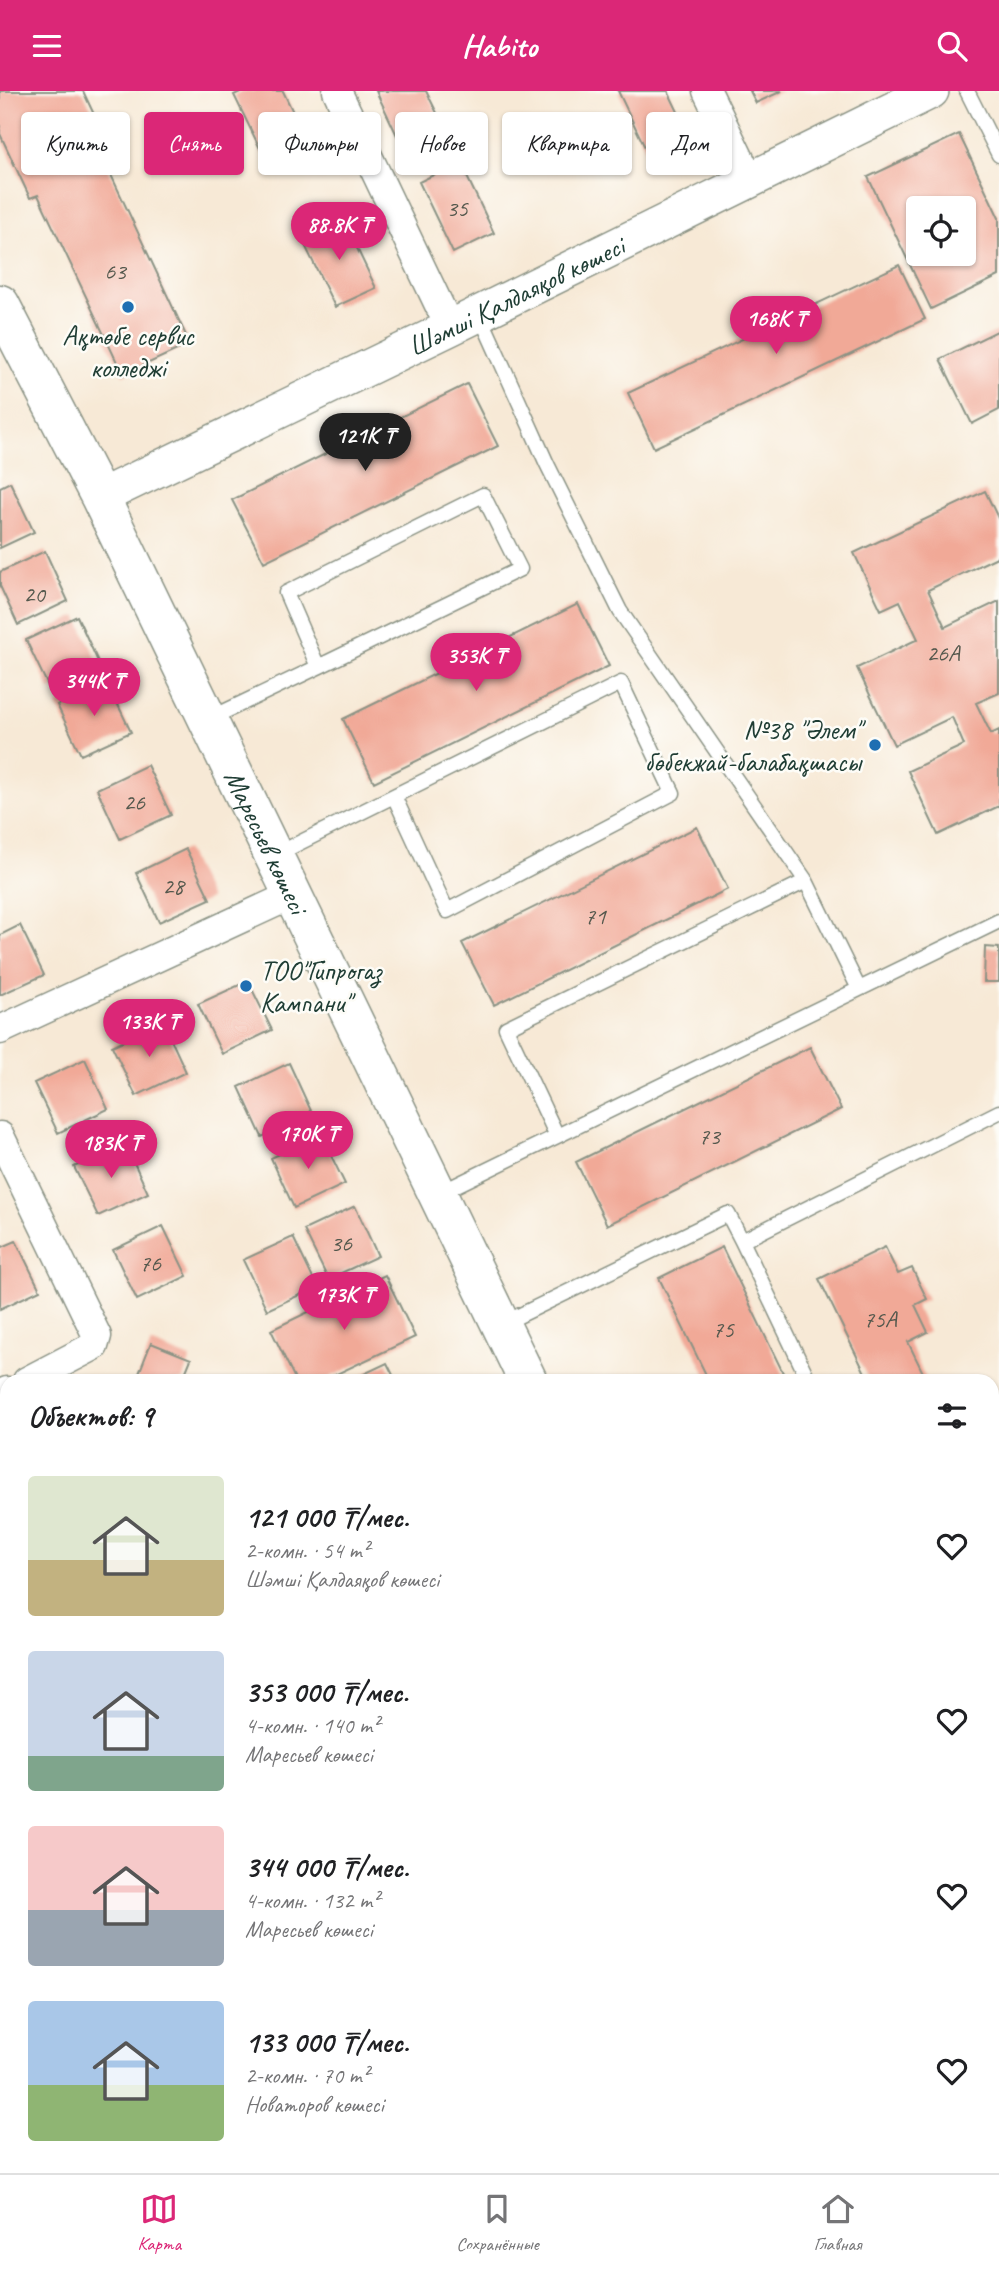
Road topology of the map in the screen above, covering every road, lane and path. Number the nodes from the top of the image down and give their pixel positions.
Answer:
1 (337, 91) edge
2 (707, 91) edge
3 (931, 91) edge
4 (967, 91) edge
5 (999, 155) edge
6 (750, 180) junction
7 (465, 321) junction
8 (4, 323) edge
9 (100, 497) junction
10 (318, 667) junction
11 (208, 719) junction
12 (394, 796) junction
13 (274, 856) junction
14 (806, 881) junction
15 (292, 895) junction
16 (999, 921) edge
17 (859, 989) junction
18 (0, 1030) edge
19 (999, 1112) edge
20 (0, 1136) edge
21 (557, 1136) junction
22 (438, 1194) junction
23 (742, 1241) junction
24 (500, 1325) junction
25 (40, 1374) edge
26 (524, 1374) edge
27 (806, 1374) edge

1 - 7 street
2 - 6 street
3 - 6 street, Шәмші Қалдаяқов көшесі
4 - 5 lane
6 - 7 street, Шәмші Қалдаяқов көшесі
7 - 9 street, Шәмші Қалдаяқов көшесі
7 - 14 lane
8 - 9 main road, Маресьев көшесі
9 - 11 main road, Маресьев көшесі
10 - 10 lane
10 - 11 lane
11 - 13 main road, Маресьев көшесі
12 - 12 lane
12 - 13 lane
13 - 15 main road, Маресьев көшесі
14 - 17 lane
14 - 21 lane
15 - 18 street
15 - 22 main road, Маресьев көшесі
16 - 17 lane
17 - 21 lane
19 - 23 lane
20 - 25 street
21 - 22 lane
22 - 24 main road, Маресьев көшесі
23 - 24 lane
23 - 27 lane
24 - 26 main road, Маресьев көшесі

